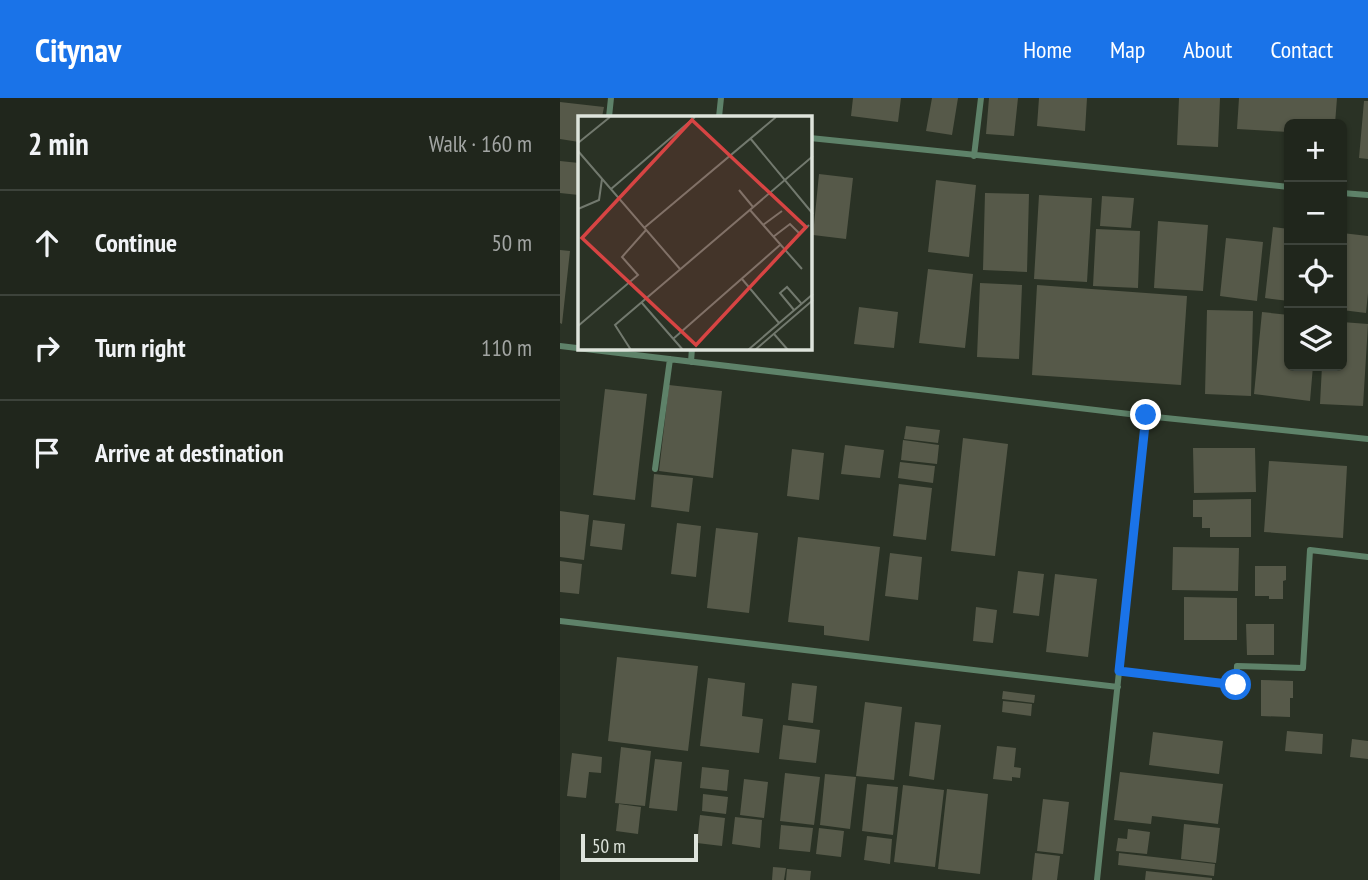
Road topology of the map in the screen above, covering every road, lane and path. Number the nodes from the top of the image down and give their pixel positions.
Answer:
1 (611, 98) edge
2 (721, 98) edge
3 (981, 98) edge
4 (609, 116) edge
5 (719, 116) edge
6 (812, 138) edge
7 (974, 156) junction
8 (1284, 187) edge
9 (1347, 193) edge
10 (1368, 195) edge
11 (560, 346) edge
12 (578, 348) edge
13 (594, 350) edge
14 (692, 350) edge
15 (670, 359) junction
16 (691, 362) junction
17 (1146, 415) junction
18 (1368, 439) edge
19 (655, 469) dead end
20 (1368, 557) edge
21 (560, 621) edge
22 (1119, 671) junction
23 (1118, 687) junction
24 (1097, 880) edge

1 - 4 lane
2 - 5 lane
3 - 7 lane
6 - 7 lane
7 - 8 lane
9 - 10 lane
11 - 12 lane
13 - 15 lane
14 - 16 lane
15 - 16 lane
15 - 19 lane
16 - 17 lane
17 - 18 lane
17 - 22 lane
20 - 22 lane
21 - 23 lane
22 - 23 lane
23 - 24 lane

